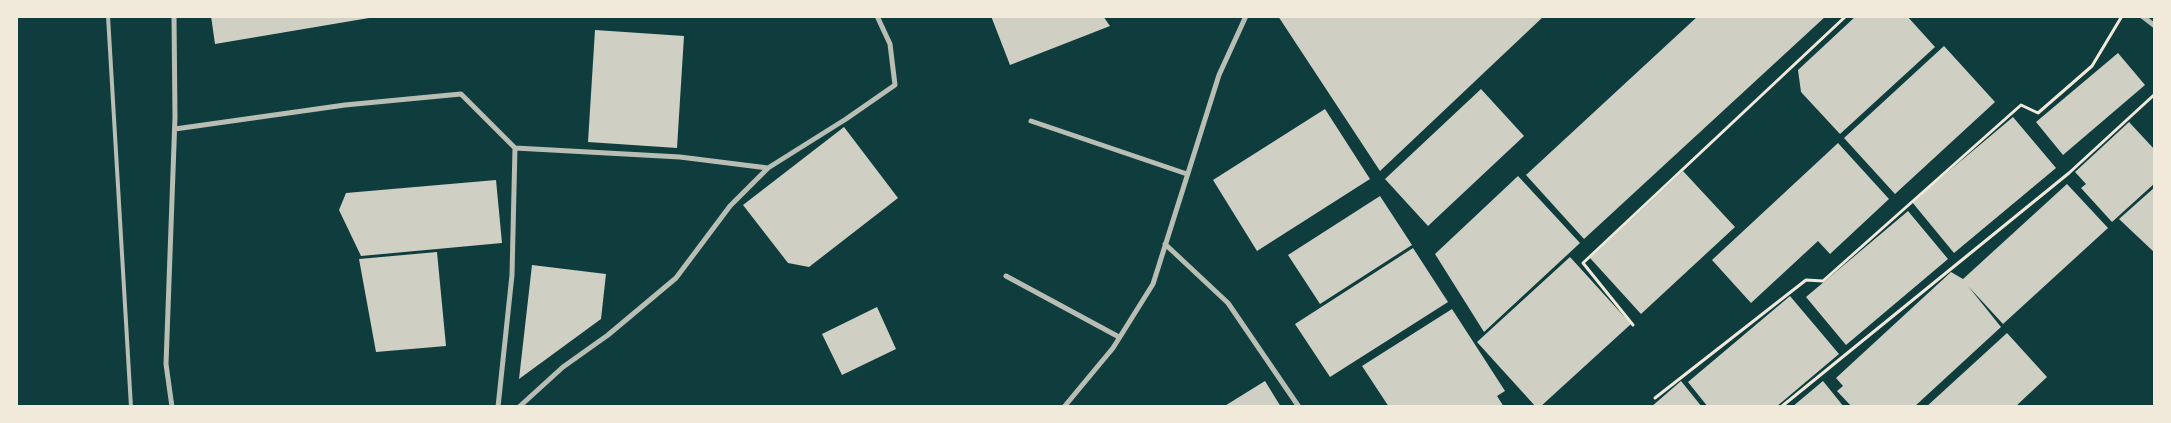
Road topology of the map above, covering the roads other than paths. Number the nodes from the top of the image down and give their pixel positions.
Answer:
1 (108, 16) edge
2 (174, 16) edge
3 (877, 16) edge
4 (1246, 16) edge
5 (2142, 16) edge
6 (2155, 26) edge
7 (1031, 120) dead end
8 (175, 129) junction
9 (515, 148) junction
10 (768, 168) junction
11 (1187, 174) junction
12 (1164, 244) junction
13 (1006, 276) dead end
14 (1119, 337) junction
15 (131, 407) edge
16 (172, 407) edge
17 (498, 407) edge
18 (519, 407) edge
19 (1064, 407) edge
20 (1299, 407) edge

1 - 15 lane
2 - 8 street
3 - 10 street
4 - 11 street
5 - 6 street
7 - 11 street
8 - 9 street
8 - 16 street
9 - 10 street
9 - 17 street
10 - 18 street
11 - 12 street
12 - 14 street
12 - 20 street
13 - 14 street
14 - 19 street

